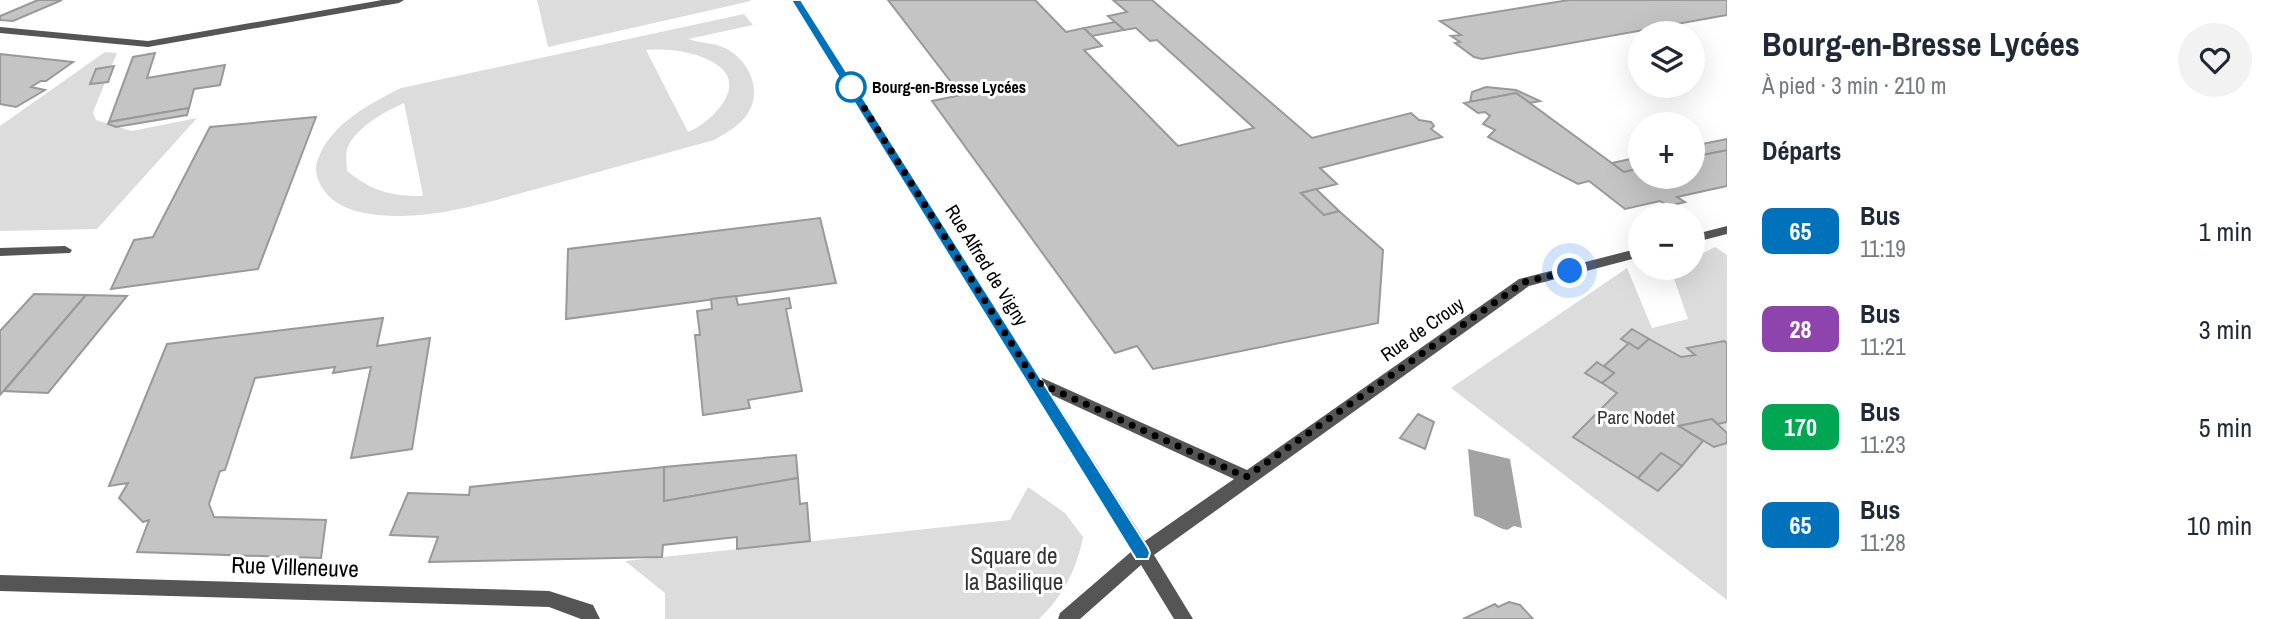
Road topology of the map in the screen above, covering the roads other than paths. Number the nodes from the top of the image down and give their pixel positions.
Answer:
1 (399, 0) edge
2 (796, 0) edge
3 (0, 30) edge
4 (1727, 230) edge
5 (1705, 236) edge
6 (65, 250) dead end
7 (0, 252) edge
8 (1628, 256) edge
9 (1035, 381) junction
10 (1246, 477) junction
11 (1142, 553) junction
12 (0, 583) edge
13 (589, 615) edge
14 (1068, 619) edge
15 (1184, 619) edge

1 - 3 street
2 - 9 street, Rue Alfred de Vigny
4 - 5 street
6 - 7 street
8 - 10 street, Rue de Crouy
9 - 10 street
9 - 11 street, Rue Alfred de Vigny
10 - 11 street, Rue de Crouy
11 - 14 street, Rue de Crouy
11 - 15 street, Rue Alfred de Vigny
12 - 13 street, Rue Villeneuve

